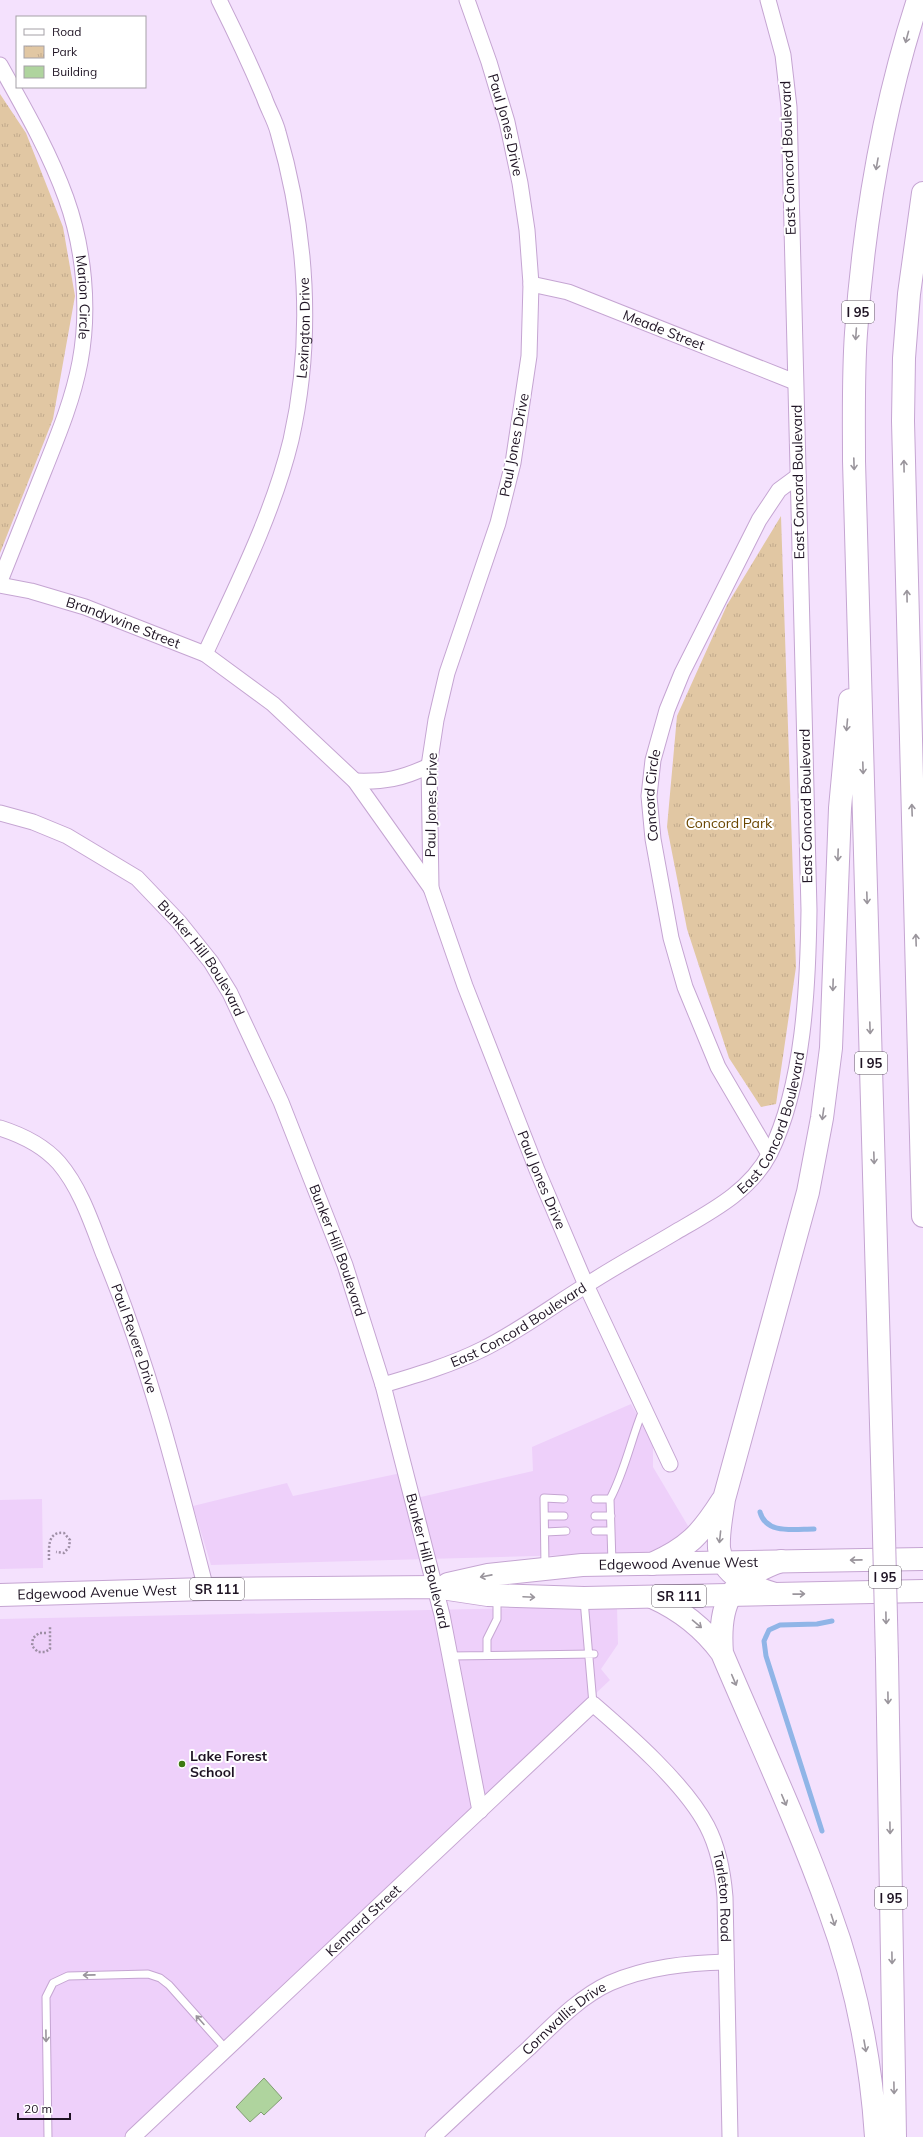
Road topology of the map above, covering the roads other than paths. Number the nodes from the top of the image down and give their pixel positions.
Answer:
1 (219, 0) edge
2 (467, 0) edge
3 (768, 0) edge
4 (918, 0) edge
5 (0, 65) edge
6 (923, 193) edge
7 (531, 284) junction
8 (795, 382) junction
9 (798, 476) junction
10 (0, 581) edge
11 (0, 585) edge
12 (907, 630) junction
13 (860, 631) junction
14 (205, 654) junction
15 (238, 678) joint
16 (923, 710) edge
17 (429, 766) junction
18 (355, 781) junction
19 (0, 813) edge
20 (431, 888) junction
21 (0, 1128) edge
22 (769, 1154) junction
23 (923, 1216) edge
24 (586, 1285) junction
25 (383, 1385) junction
26 (644, 1408) junction
27 (670, 1464) dead end
28 (564, 1498) dead end
29 (595, 1498) dead end
30 (724, 1498) junction
31 (610, 1499) junction
32 (545, 1516) junction
33 (564, 1516) dead end
34 (595, 1516) dead end
35 (611, 1516) junction
36 (566, 1531) dead end
37 (595, 1531) dead end
38 (611, 1531) junction
39 (545, 1532) junction
40 (923, 1559) edge
41 (781, 1562) junction
42 (725, 1563) junction
43 (652, 1564) junction
44 (612, 1565) junction
45 (545, 1568) junction
46 (435, 1587) junction
47 (736, 1588) junction
48 (206, 1589) junction
49 (923, 1591) edge
50 (0, 1595) edge
51 (497, 1595) junction
52 (652, 1597) junction
53 (584, 1598) junction
54 (722, 1653) junction
55 (591, 1654) junction
56 (487, 1655) junction
57 (450, 1656) junction
58 (594, 1704) junction
59 (480, 1811) junction
60 (726, 1962) junction
61 (226, 2049) junction
62 (48, 2137) edge
63 (133, 2137) edge
64 (433, 2137) edge
65 (730, 2137) edge
66 (876, 2137) edge
67 (895, 2137) edge

1 - 14 street, Lexington Drive
2 - 7 street, Paul Jones Drive
3 - 8 street, East Concord Boulevard
4 -> 13 main road, I 95
5 - 10 street, Marion Circle
12 -> 6 main road
7 - 8 street, Meade Street
7 - 17 street, Paul Jones Drive
8 - 9 street, East Concord Boulevard
9 - 22 street, East Concord Boulevard
9 - 22 street, Concord Circle
11 - 14 street, Brandywine Street
12 - 16 main road
23 -> 12 main road
13 -> 30 main road
13 -> 67 main road, I 95, bridge
14 - 15 street, Brandywine Street
15 - 18 street, Paul Jones Drive
17 - 18 street
17 - 20 street, Paul Jones Drive
18 - 20 street, Paul Jones Drive
19 - 25 street, Bunker Hill Boulevard
20 - 24 street, Paul Jones Drive
21 - 48 street, Paul Revere Drive
22 - 24 street, East Concord Boulevard
24 - 25 street, East Concord Boulevard
24 - 26 street, Paul Jones Drive
25 - 46 street, Bunker Hill Boulevard
26 - 27 street, Paul Jones Drive
26 - 31 lane
28 - 32 lane
29 - 31 lane
30 -> 42 main road
30 - 43 main road
31 - 35 lane
32 - 33 lane
32 - 39 lane
34 - 35 lane
35 - 38 lane
36 - 39 lane
37 - 38 lane
38 - 44 lane
39 - 45 lane
40 -> 41 main road, Edgewood Avenue West / SR 111
41 - 42 main road, Edgewood Avenue West / SR 111
41 - 47 main road
42 - 43 main road, Edgewood Avenue West / SR 111
42 - 47 main road
43 - 44 main road, Edgewood Avenue West / SR 111
44 - 45 main road, Edgewood Avenue West / SR 111
45 -> 46 main road, Edgewood Avenue West / SR 111
46 - 48 main road, Edgewood Avenue West / SR 111
46 - 51 main road, Edgewood Avenue West / SR 111
46 - 57 street, Bunker Hill Boulevard
47 -> 49 main road
47 - 52 main road, Edgewood Avenue West / SR 111
47 - 54 main road
48 - 50 main road, Edgewood Avenue West / SR 111
51 -> 53 main road, Edgewood Avenue West / SR 111
51 - 56 lane
52 - 53 main road, Edgewood Avenue West / SR 111
52 -> 54 main road
53 - 55 lane
54 -> 66 main road
55 - 56 lane
55 - 58 lane
56 - 57 lane
57 - 59 street, Bunker Hill Boulevard
58 - 59 street, Kennard Street
58 - 60 street, Tarleton Road
59 - 61 street, Kennard Street
60 - 64 street, Cornwallis Drive
60 - 65 street, Tarleton Road
61 -> 62 lane
61 - 63 street, Kennard Street

